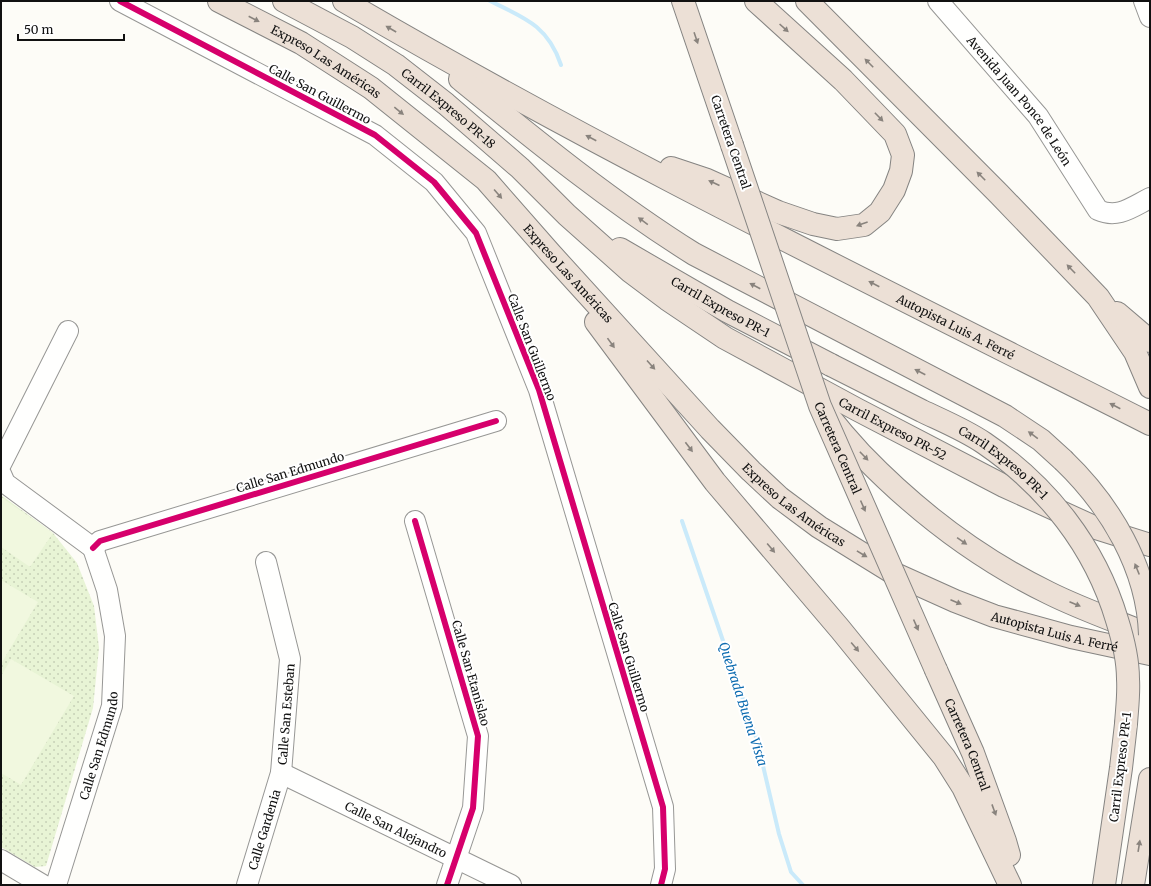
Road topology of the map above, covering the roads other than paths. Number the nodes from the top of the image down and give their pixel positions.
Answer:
1 (120, 1) edge
2 (219, 1) edge
3 (284, 1) edge
4 (344, 1) edge
5 (683, 1) edge
6 (756, 1) edge
7 (807, 1) edge
8 (938, 1) edge
9 (1144, 1) edge
10 (1150, 17) edge
11 (417, 44) junction
12 (611, 148) junction
13 (1150, 198) edge
14 (595, 238) junction
15 (550, 253) junction
16 (68, 331) dead end
17 (1143, 346) edge
18 (1150, 386) edge
19 (820, 406) junction
20 (496, 421) dead end
21 (1150, 424) edge
22 (1, 464) edge
23 (1, 474) edge
24 (415, 521) dead end
25 (1150, 545) edge
26 (93, 548) junction
27 (266, 562) dead end
28 (895, 574) joint
29 (1150, 635) edge
30 (1150, 654) edge
31 (280, 773) junction
32 (1150, 779) edge
33 (457, 858) junction
34 (1, 860) edge
35 (43, 885) edge
36 (56, 885) edge
37 (247, 885) edge
38 (447, 885) edge
39 (511, 885) edge
40 (661, 885) edge
41 (1010, 885) edge
42 (1016, 885) edge
43 (1104, 885) edge
44 (1133, 885) edge

1 - 40 street, Calle San Guillermo
2 -> 15 highway, Expreso Las Américas
3 - 14 highway, Carril Expreso PR-18
11 -> 4 highway
5 -> 19 highway, Carretera Central, bridge
6 -> 12 highway
17 -> 7 highway
8 - 13 street, Avenida Juan Ponce de León
9 - 10 street
12 -> 11 highway
29 -> 11 highway, bridge
21 -> 12 highway, Autopista Luis A. Ferré
14 - 25 highway, Carril Expreso PR-52
14 - 43 highway, Carril Expreso PR-1, bridge
15 -> 28 highway, Expreso Las Américas
15 -> 41 highway
16 - 22 street
17 - 18 highway
19 -> 29 highway
19 -> 42 highway, Carretera Central, bridge
20 - 26 street, Calle San Edmundo
23 - 26 street
24 - 33 street, Calle San Etanislao
26 - 36 street, Calle San Edmundo
27 - 31 street, Calle San Esteban
28 -> 30 highway, Autopista Luis A. Ferré
31 - 33 street, Calle San Alejandro
31 - 37 street, Calle Gardenia
44 -> 32 highway
33 - 38 street, Calle San Etanislao
33 - 39 street, Calle San Alejandro
34 - 35 street

